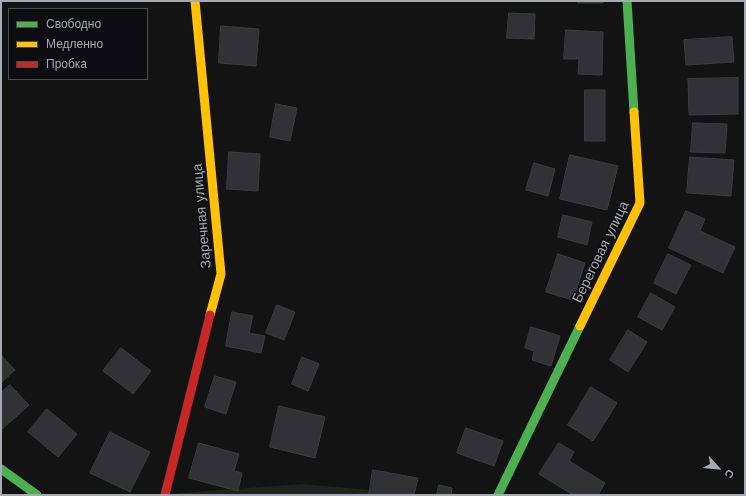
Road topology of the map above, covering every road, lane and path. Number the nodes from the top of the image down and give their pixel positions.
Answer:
1 (195, 1) edge
2 (627, 1) edge
3 (1, 469) edge
4 (37, 495) edge
5 (165, 495) edge
6 (498, 495) edge

1 - 5 street, Заречная улица
2 - 6 street, Береговая улица
3 - 4 street

